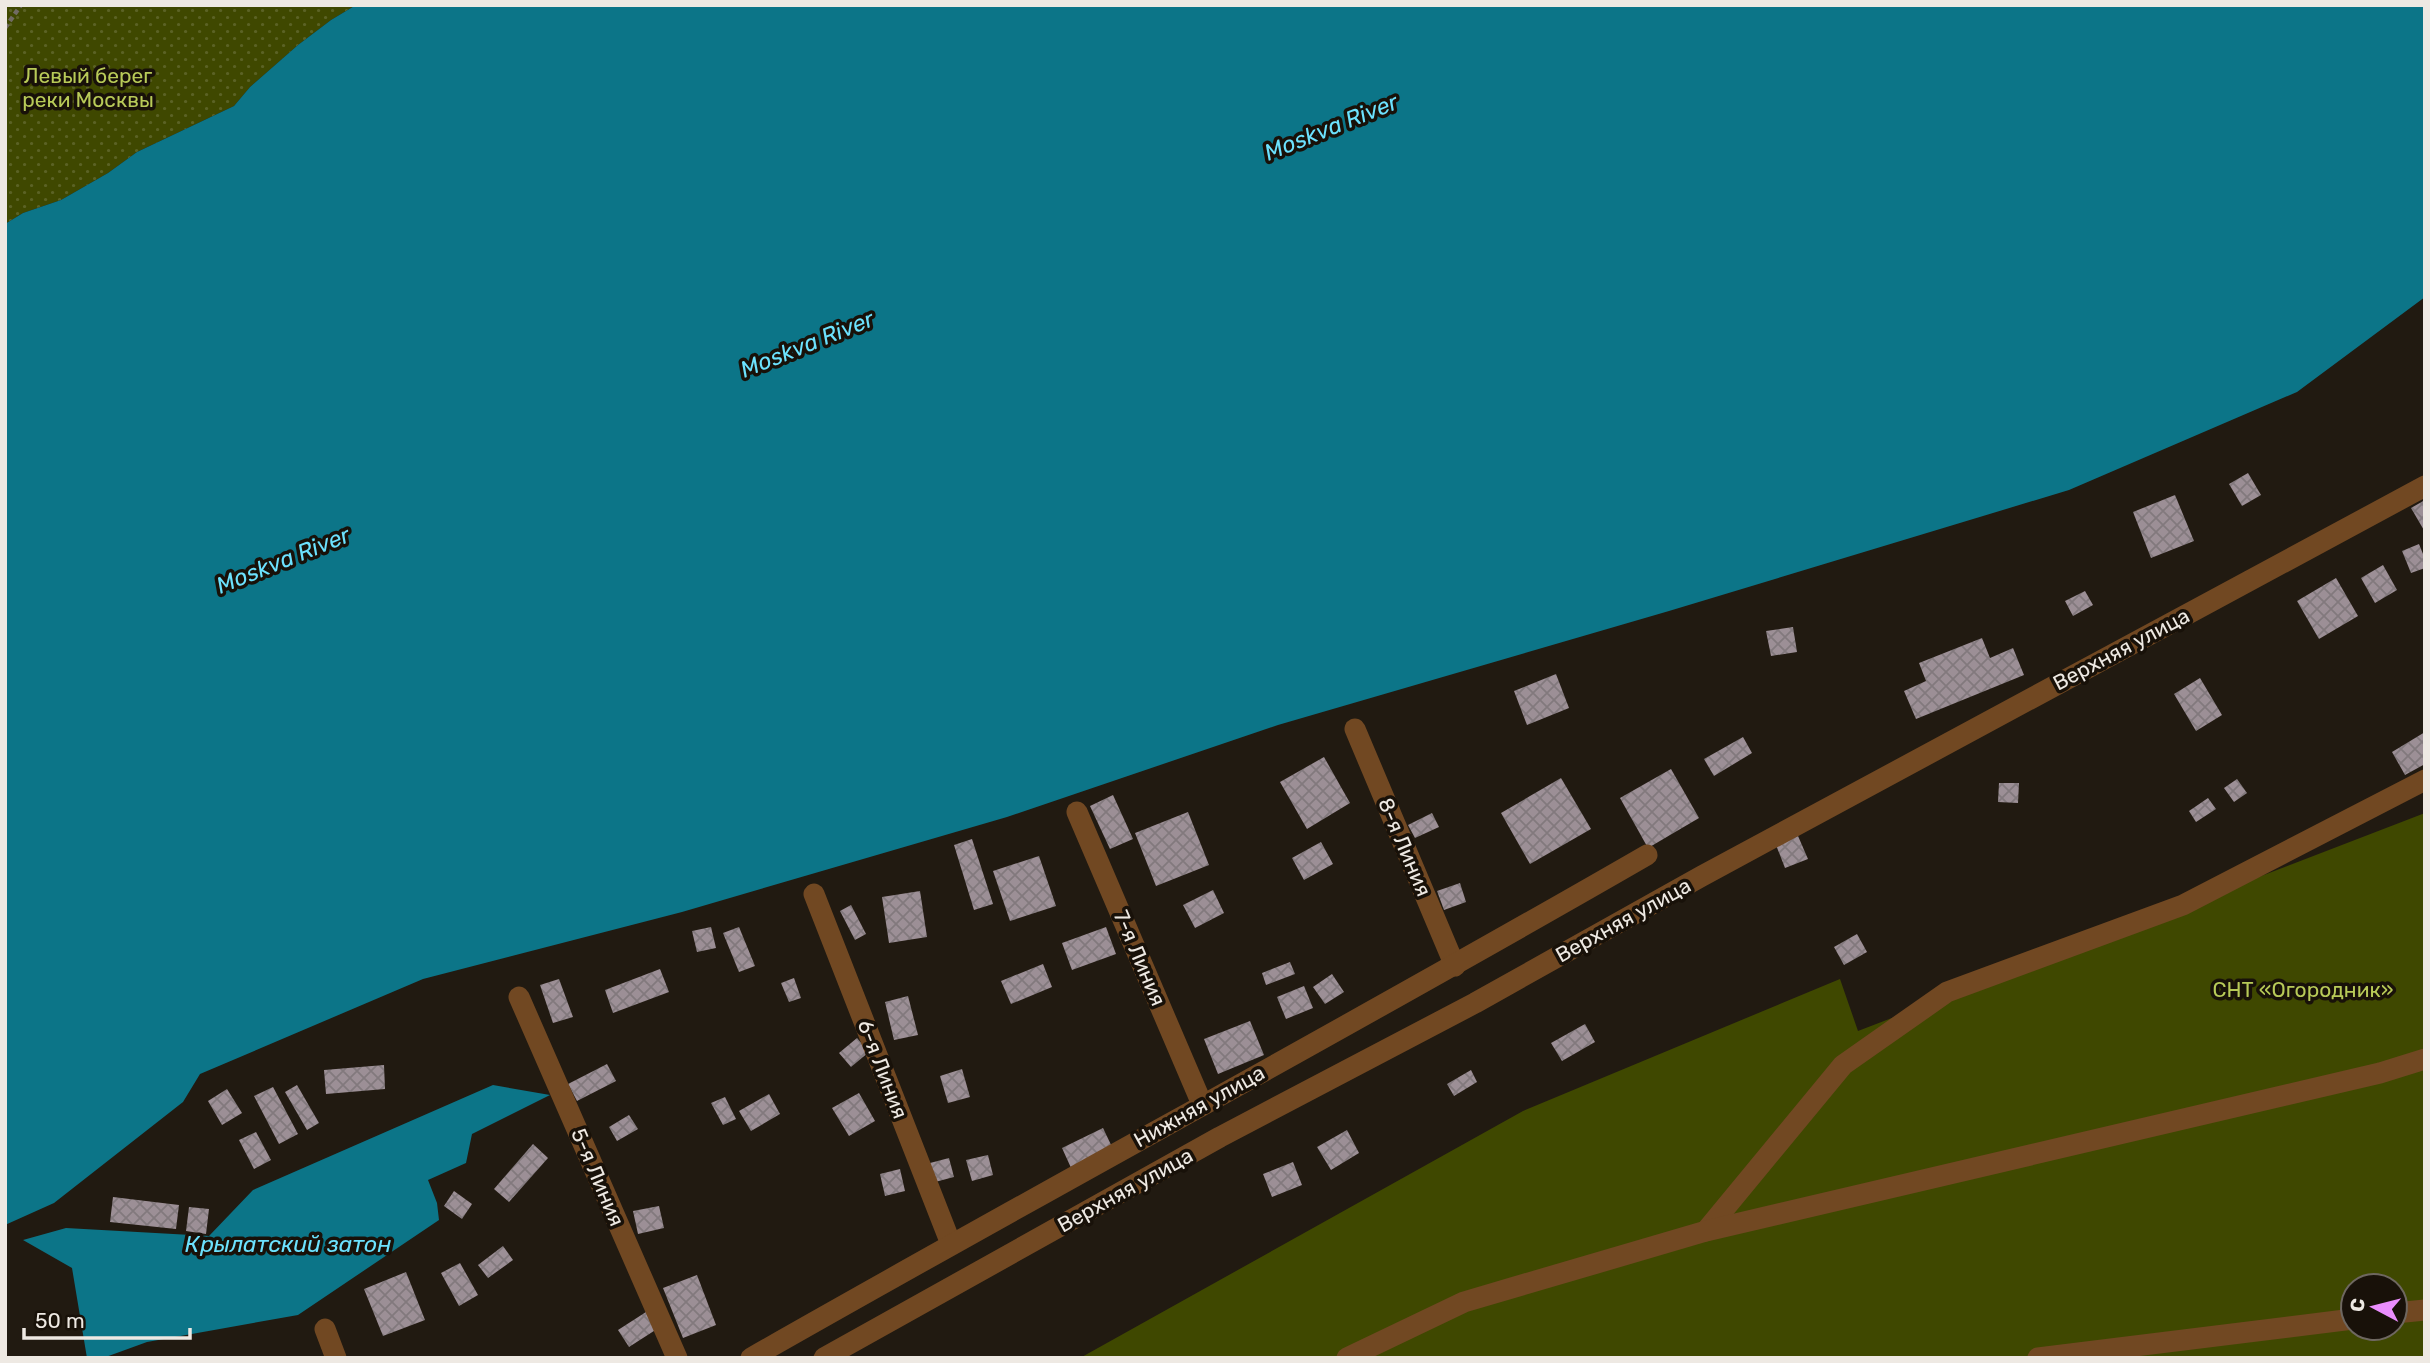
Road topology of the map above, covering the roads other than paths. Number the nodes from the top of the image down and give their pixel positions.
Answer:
1 (2425, 486) edge
2 (1355, 729) dead end
3 (2425, 780) edge
4 (1077, 812) dead end
5 (1647, 855) dead end
6 (814, 894) dead end
7 (1455, 966) junction
8 (519, 997) dead end
9 (2425, 1059) edge
10 (1202, 1104) junction
11 (1706, 1231) junction
12 (951, 1244) junction
13 (2339, 1321) edge
14 (325, 1329) dead end
15 (336, 1358) edge
16 (677, 1358) edge
17 (751, 1358) edge
18 (824, 1358) edge
19 (1347, 1358) edge
20 (2038, 1358) edge

1 - 18 street, Верхняя улица
2 - 7 street, 8-я Линия
3 - 11 street
4 - 10 street, 7-я Линия
5 - 7 street, Нижняя улица
6 - 12 street, 6-я Линия
7 - 10 street, Нижняя улица
8 - 16 street, 5-я Линия
9 - 11 street
10 - 12 street, Нижняя улица
11 - 19 street
12 - 17 street, Нижняя улица
13 - 20 street
14 - 15 street

